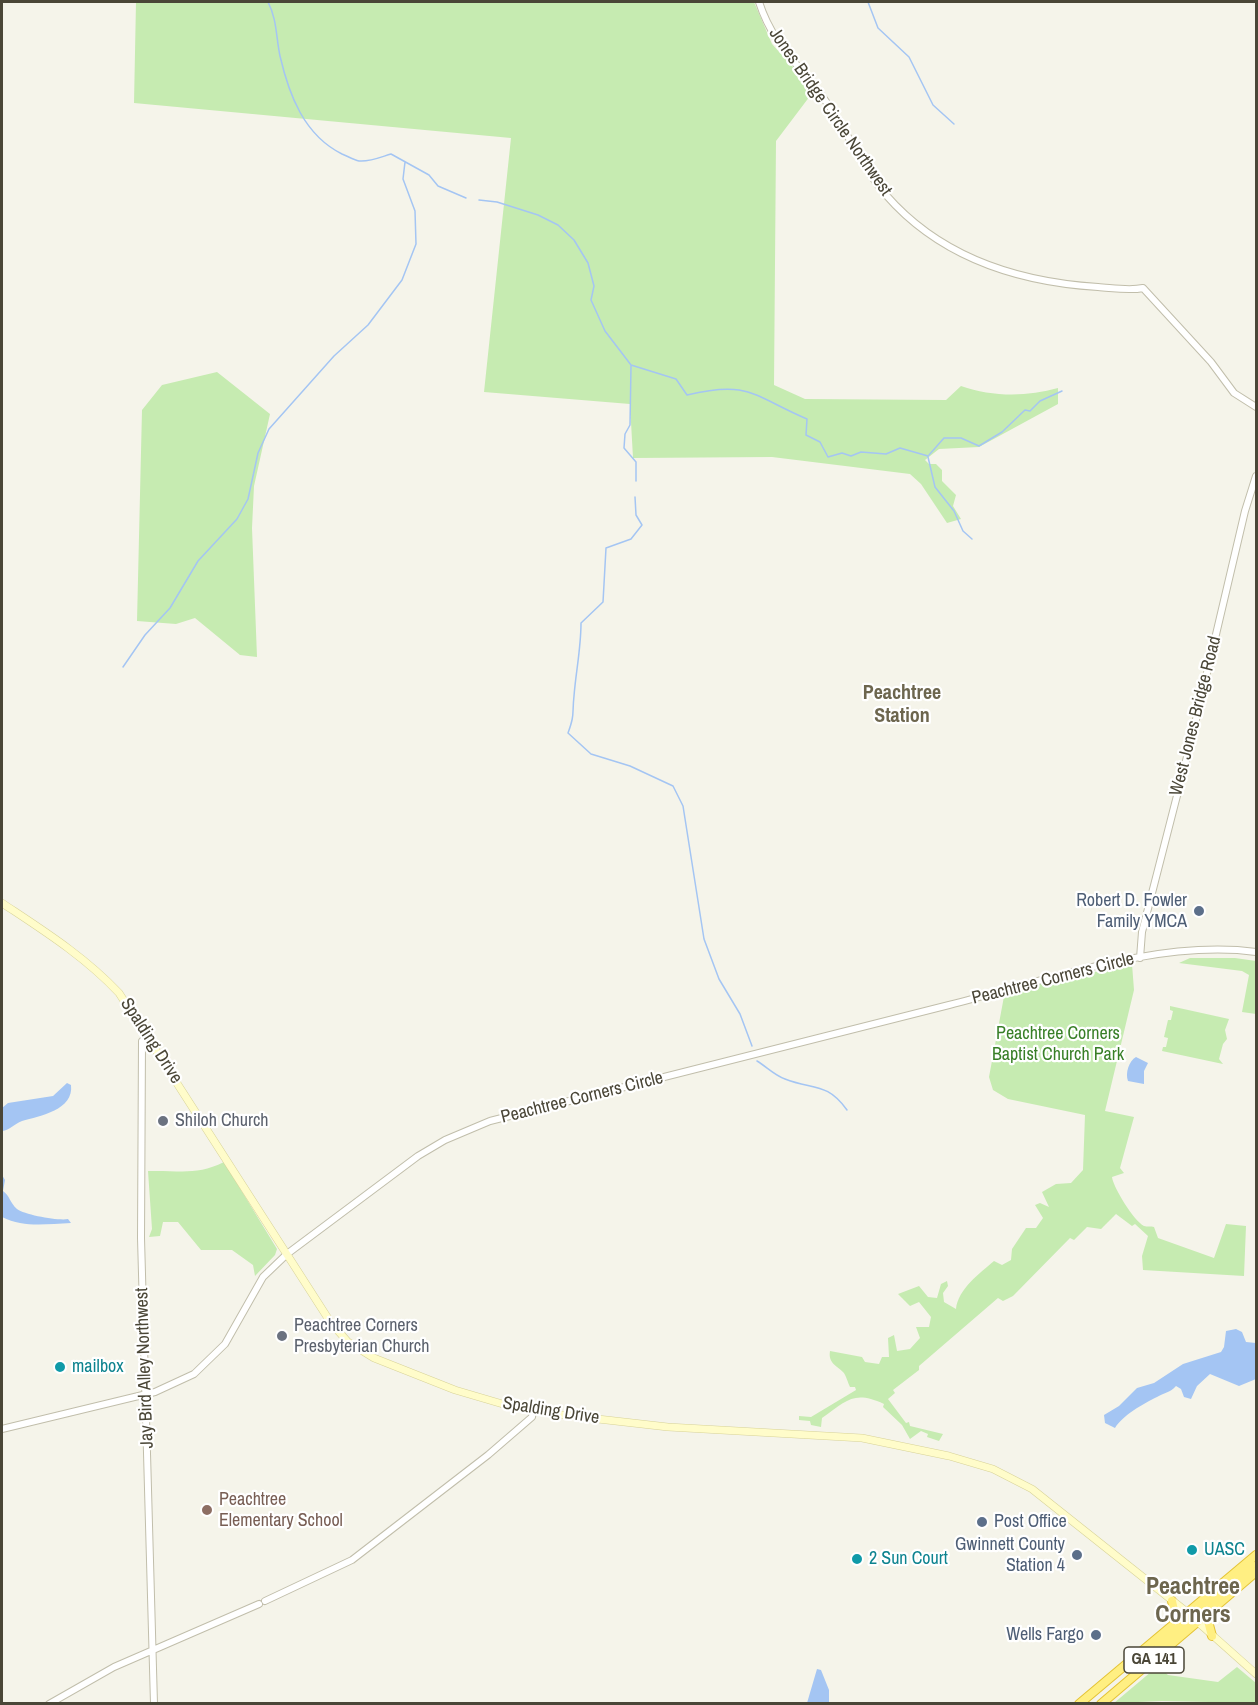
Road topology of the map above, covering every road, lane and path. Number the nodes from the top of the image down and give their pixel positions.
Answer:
1 (759, 2) edge
2 (1257, 407) edge
3 (1257, 476) edge
4 (2, 903) edge
5 (1257, 952) edge
6 (1140, 958) junction
7 (148, 1036) junction
8 (287, 1254) junction
9 (146, 1394) junction
10 (534, 1411) junction
11 (2, 1429) edge
12 (1257, 1555) edge
13 (1257, 1561) edge
14 (1256, 1573) edge
15 (1172, 1600) junction
16 (1210, 1611) junction
17 (1192, 1618) junction
18 (1174, 1624) junction
19 (1212, 1636) junction
20 (152, 1650) junction
21 (1257, 1674) edge
22 (49, 1704) edge
23 (154, 1704) edge
24 (1079, 1704) edge
25 (1101, 1704) edge

1 - 2 street, Jones Bridge Circle Northwest
3 - 6 street, West Jones Bridge Road
4 - 7 main road, Spalding Drive
5 - 6 street, Peachtree Corners Circle
6 - 8 street, Peachtree Corners Circle
7 - 8 main road, Spalding Drive
7 - 9 street, Jay Bird Alley Northwest
8 - 9 street, Peachtree Corners Circle
8 - 10 main road, Spalding Drive
9 - 11 street, Peachtree Corners Circle
9 - 20 street, Jay Bird Alley Northwest
10 - 15 main road, Spalding Drive
10 - 20 street
12 - 17 highway, GA 141
13 - 17 highway
14 - 16 highway, GA 141
15 - 17 main road, Spalding Drive
15 - 18 highway
16 - 17 highway, GA 141
16 - 19 highway
17 - 18 highway, GA 141
17 - 19 main road, Spalding Drive
17 - 25 highway, GA 141
18 - 24 highway, GA 141
19 - 21 main road, Spalding Drive
20 - 22 street
20 - 23 street, Jay Bird Alley Northwest

